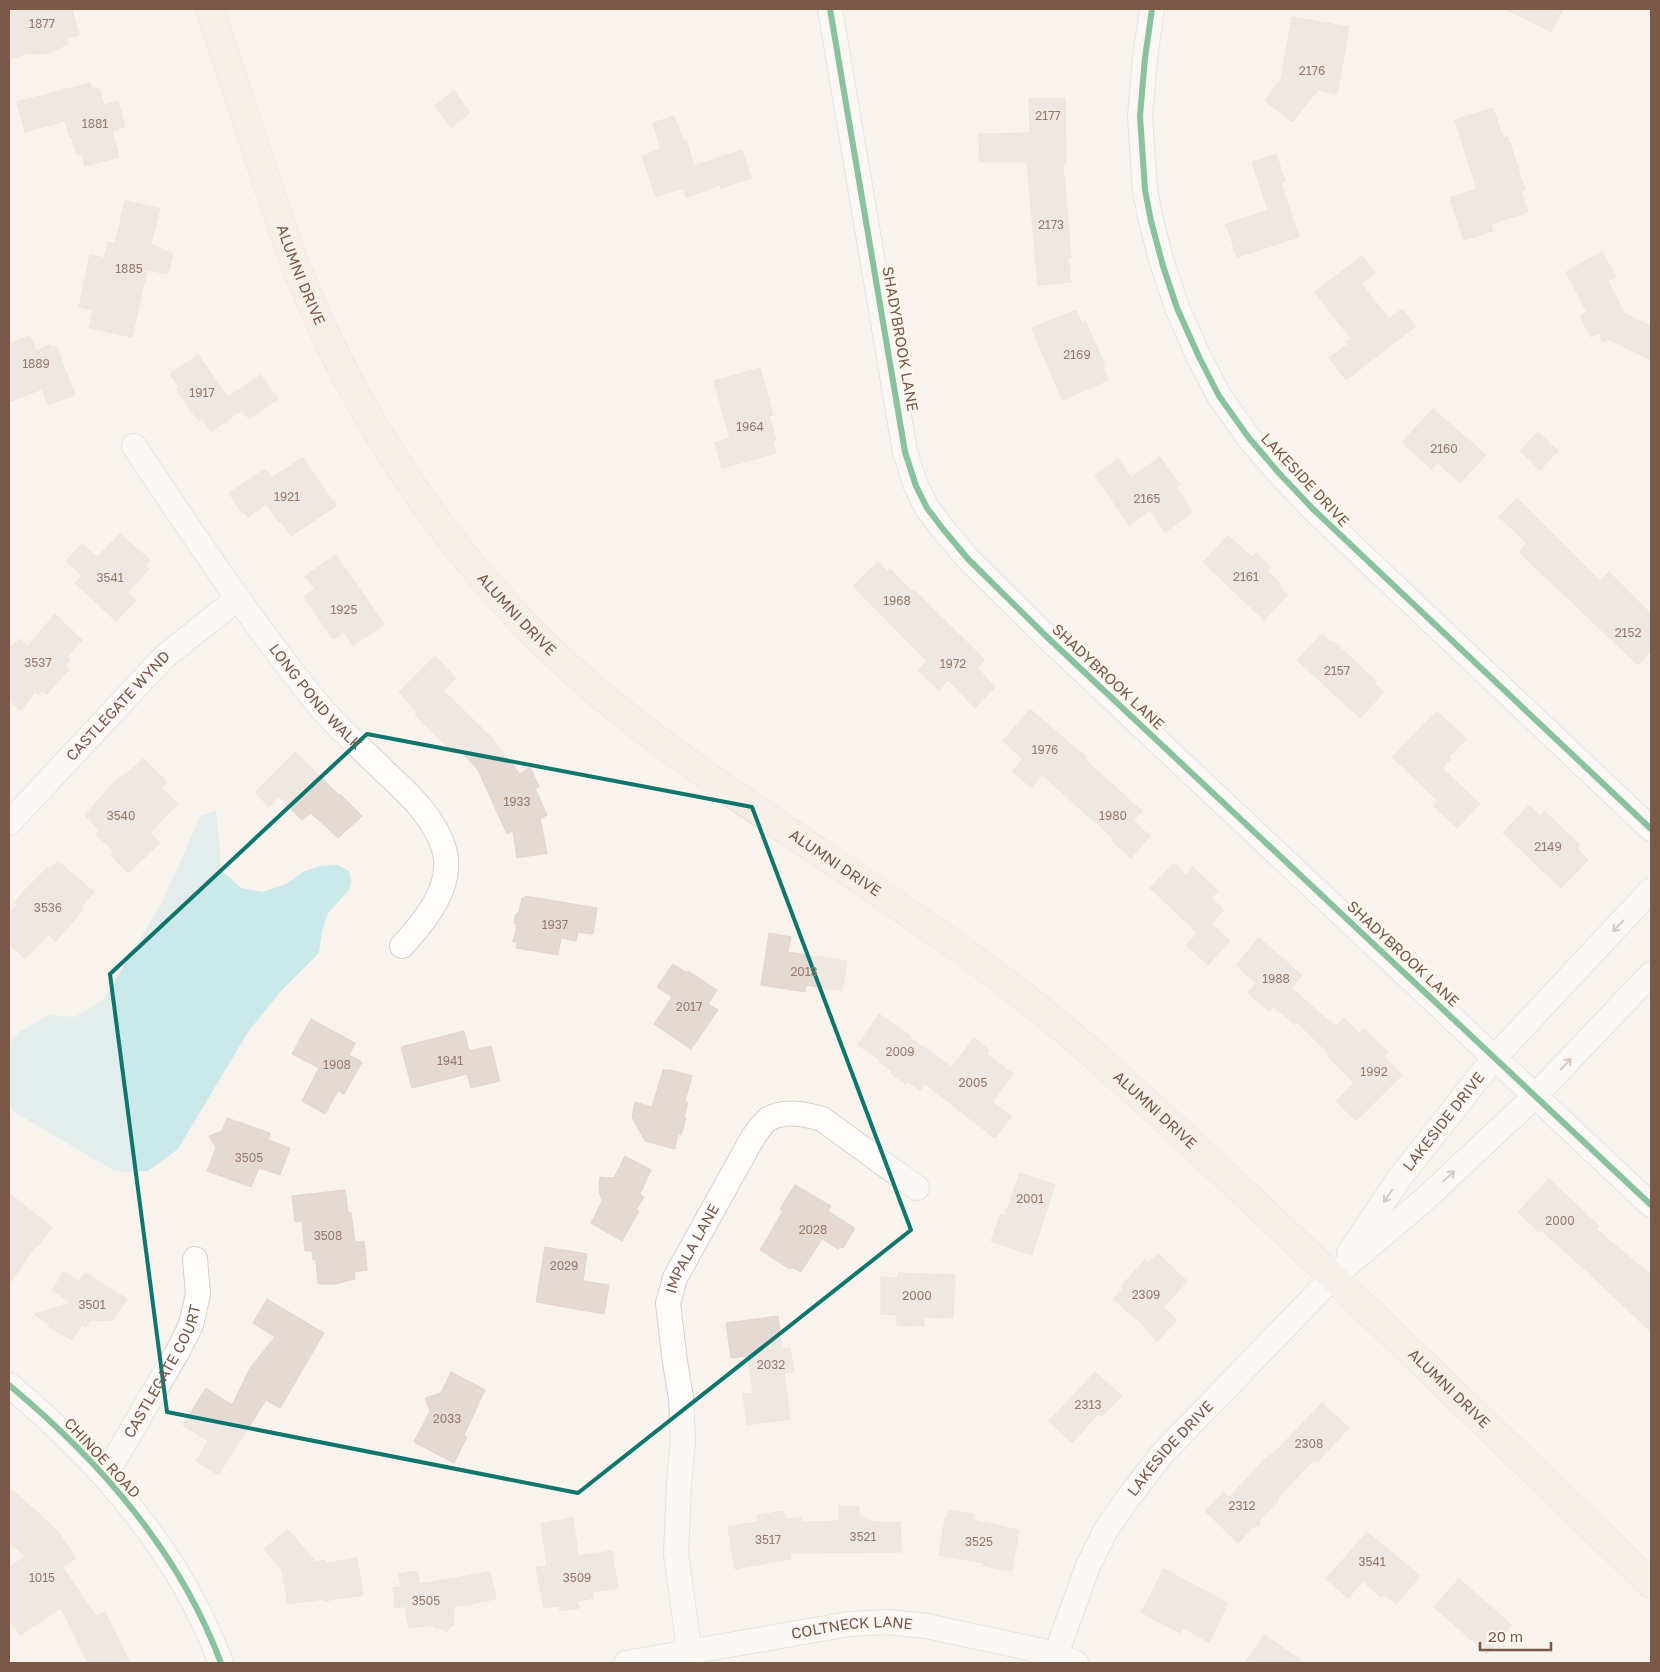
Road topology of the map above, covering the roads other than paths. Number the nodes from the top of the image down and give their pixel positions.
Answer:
1 (210, 9) edge
2 (830, 9) edge
3 (1152, 9) edge
4 (134, 446) dead end
5 (237, 599) junction
6 (9, 823) edge
7 (1651, 830) edge
8 (1651, 890) edge
9 (402, 946) dead end
10 (1651, 974) edge
11 (1495, 1058) junction
12 (1536, 1095) junction
13 (917, 1188) dead end
14 (1651, 1205) edge
15 (196, 1259) dead end
16 (1333, 1277) junction
17 (9, 1385) edge
18 (105, 1476) junction
19 (1651, 1584) edge
20 (690, 1658) edge
21 (1066, 1659) edge
22 (221, 1663) edge
23 (626, 1663) edge

1 - 16 main road, ALUMNI DRIVE
2 - 11 street, SHADYBROOK LANE
3 - 7 street, LAKESIDE DRIVE
4 - 5 street, LONG POND WALK
5 - 6 street, CASTLEGATE WYND
5 - 9 street, LONG POND WALK
8 -> 11 street, LAKESIDE DRIVE
12 -> 10 street, LAKESIDE DRIVE
11 - 12 street, SHADYBROOK LANE
11 -> 16 street, LAKESIDE DRIVE
12 - 14 street, SHADYBROOK LANE
16 -> 12 street, LAKESIDE DRIVE
13 - 20 street, IMPALA LANE
15 - 18 street, CASTLEGATE COURT
16 - 19 main road, ALUMNI DRIVE
16 - 21 street, LAKESIDE DRIVE
17 - 18 street, CHINOE ROAD
18 - 22 street, CHINOE ROAD
20 - 21 street, COLTNECK LANE
20 - 23 street, COLTNECK LANE

